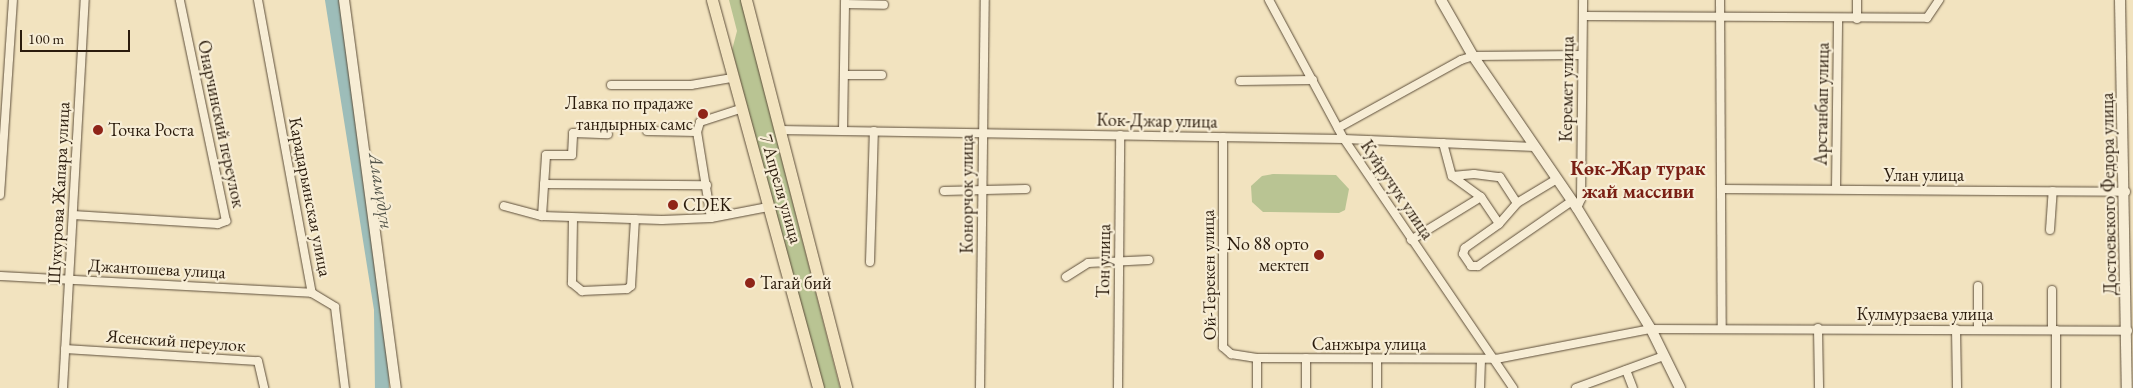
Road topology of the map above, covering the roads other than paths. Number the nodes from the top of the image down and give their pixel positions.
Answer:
1 (13, 0) edge
2 (84, 0) edge
3 (180, 0) edge
4 (258, 0) edge
5 (344, 0) edge
6 (712, 0) edge
7 (746, 0) edge
8 (985, 0) edge
9 (1269, 0) edge
10 (1441, 0) edge
11 (1583, 0) edge
12 (1720, 0) edge
13 (1857, 0) edge
14 (1939, 0) edge
15 (2120, 0) edge
16 (845, 2) edge
17 (884, 5) dead end
18 (1583, 16) junction
19 (1720, 17) junction
20 (1838, 18) junction
21 (1856, 19) junction
22 (1582, 55) junction
23 (1473, 56) junction
24 (844, 75) junction
25 (882, 75) dead end
26 (732, 78) junction
27 (1312, 80) junction
28 (1240, 81) dead end
29 (611, 85) dead end
30 (740, 109) junction
31 (1338, 128) junction
32 (779, 130) junction
33 (647, 131) dead end
34 (843, 131) junction
35 (874, 131) junction
36 (697, 132) junction
37 (983, 133) junction
38 (608, 134) dead end
39 (1120, 135) junction
40 (1223, 137) junction
41 (1344, 139) junction
42 (1443, 143) junction
43 (1535, 147) junction
44 (1452, 176) junction
45 (1557, 179) junction
46 (544, 184) junction
47 (707, 185) junction
48 (983, 188) junction
49 (1026, 189) dead end
50 (1722, 189) junction
51 (1836, 190) junction
52 (944, 191) dead end
53 (2053, 191) junction
54 (2126, 192) junction
55 (0, 195) edge
56 (1481, 197) junction
57 (1517, 203) junction
58 (1575, 205) junction
59 (504, 206) dead end
60 (768, 207) junction
61 (73, 215) junction
62 (542, 216) junction
63 (573, 218) junction
64 (711, 218) junction
65 (635, 219) junction
66 (1499, 224) junction
67 (2050, 230) dead end
68 (1412, 240) junction
69 (1119, 260) junction
70 (1149, 260) dead end
71 (870, 262) dead end
72 (0, 276) edge
73 (1066, 277) dead end
74 (69, 280) junction
75 (1978, 286) dead end
76 (2052, 290) dead end
77 (312, 293) junction
78 (1722, 328) junction
79 (1818, 328) junction
80 (1651, 329) junction
81 (1956, 329) junction
82 (1978, 329) junction
83 (2054, 330) junction
84 (2128, 331) junction
85 (65, 349) junction
86 (1664, 356) junction
87 (1257, 358) junction
88 (1306, 358) junction
89 (1496, 358) junction
90 (1377, 359) junction
91 (1480, 360) junction
92 (1626, 370) junction
93 (63, 388) edge
94 (264, 388) edge
95 (345, 388) edge
96 (396, 388) edge
97 (818, 388) edge
98 (846, 388) edge
99 (980, 388) edge
100 (1118, 388) edge
101 (1257, 388) edge
102 (1306, 388) edge
103 (1378, 388) edge
104 (1480, 388) edge
105 (1513, 388) edge
106 (1576, 388) edge
107 (1633, 388) edge
108 (1680, 388) edge
109 (1819, 388) edge
110 (1957, 388) edge
111 (2056, 388) edge
112 (2127, 388) edge

1 - 55 street
2 - 61 street, Шукурова Жапара улица
3 - 61 street, Онарчинский переулок
4 - 77 street, Карадарьинская улица
5 - 96 street
6 - 26 main road, 7 Апреля улица
7 - 32 main road, 7 Апреля улица
8 - 37 street, Конорчок улица
9 - 27 street, Куйручук улица
10 - 23 street
11 - 18 street, Керемет улица
12 - 19 street
13 - 21 street
14 - 21 street, Арстанбап улица
15 - 54 street, Достоевского Федора улица
16 - 17 street
16 - 24 street
18 - 19 street, Арстанбап улица
18 - 22 street, Керемет улица
19 - 20 street, Арстанбап улица
19 - 50 street
20 - 21 street, Арстанбап улица
20 - 51 street, Арстанбап улица
22 - 23 street
22 - 58 street, Керемет улица
23 - 31 street
23 - 43 street
24 - 25 street
24 - 34 street
26 - 29 street
26 - 30 main road, 7 Апреля улица
27 - 28 street
27 - 31 street, Куйручук улица
30 - 36 street
30 - 60 main road, 7 Апреля улица
31 - 41 street, Куйручук улица
32 - 34 street, Кок-Джар улица
32 - 98 main road, 7 Апреля улица
33 - 36 street
34 - 35 street, Кок-Джар улица
35 - 37 street, Кок-Джар улица
35 - 71 street
36 - 47 street
37 - 39 street, Кок-Джар улица
37 - 48 street, Конорчок улица
38 - 46 street
39 - 40 street, Кок-Джар улица
39 - 69 street, Тон улица
40 - 41 street, Кок-Джар улица
40 - 87 street, Ой-Терекен улица
41 - 42 street, Кок-Джар улица
41 - 68 street, Куйручук улица
42 - 43 street, Кок-Джар улица
42 - 44 street
43 - 45 street
44 - 56 street
44 - 57 street
45 - 57 street
45 - 58 street
46 - 47 street
46 - 62 street
47 - 64 street
48 - 49 street
48 - 52 street
48 - 99 street, Конорчок улица
50 - 51 street, Улан улица
50 - 78 street
51 - 53 street, Улан улица
53 - 54 street, Улан улица
53 - 67 street
54 - 84 street, Достоевского Федора улица
56 - 66 street
56 - 68 street
57 - 66 street
58 - 66 street
58 - 80 street
59 - 62 street
60 - 64 street
60 - 97 main road, 7 Апреля улица
61 - 74 street, Шукурова Жапара улица
62 - 63 street
63 - 65 street
63 - 65 street
64 - 65 street
68 - 89 street, Куйручук улица
69 - 70 street
69 - 73 street
69 - 100 street, Тон улица
72 - 74 street, Джантошева улица
74 - 77 street, Джантошева улица
74 - 85 street, Шукурова Жапара улица
75 - 82 street
76 - 83 street
77 - 95 street, Карадарьинская улица
78 - 79 street, Кулмурзаева улица
78 - 80 street, Кулмурзаева улица
79 - 81 street, Кулмурзаева улица
79 - 109 street
80 - 86 street
80 - 89 street, Кулмурзаева улица
81 - 82 street, Кулмурзаева улица
81 - 110 street
82 - 83 street, Кулмурзаева улица
83 - 84 street, Кулмурзаева улица
83 - 111 street
84 - 112 street, Достоевского Федора улица
85 - 93 street, Шукурова Жапара улица
85 - 94 street, Ясенский переулок
86 - 92 street
86 - 108 street
87 - 88 street, Санжыра улица
87 - 101 street
88 - 90 street, Санжыра улица
88 - 102 street
89 - 91 street, Санжыра улица
89 - 105 street, Куйручук улица
90 - 91 street, Санжыра улица
90 - 103 street
91 - 104 street
92 - 106 street
92 - 107 street

